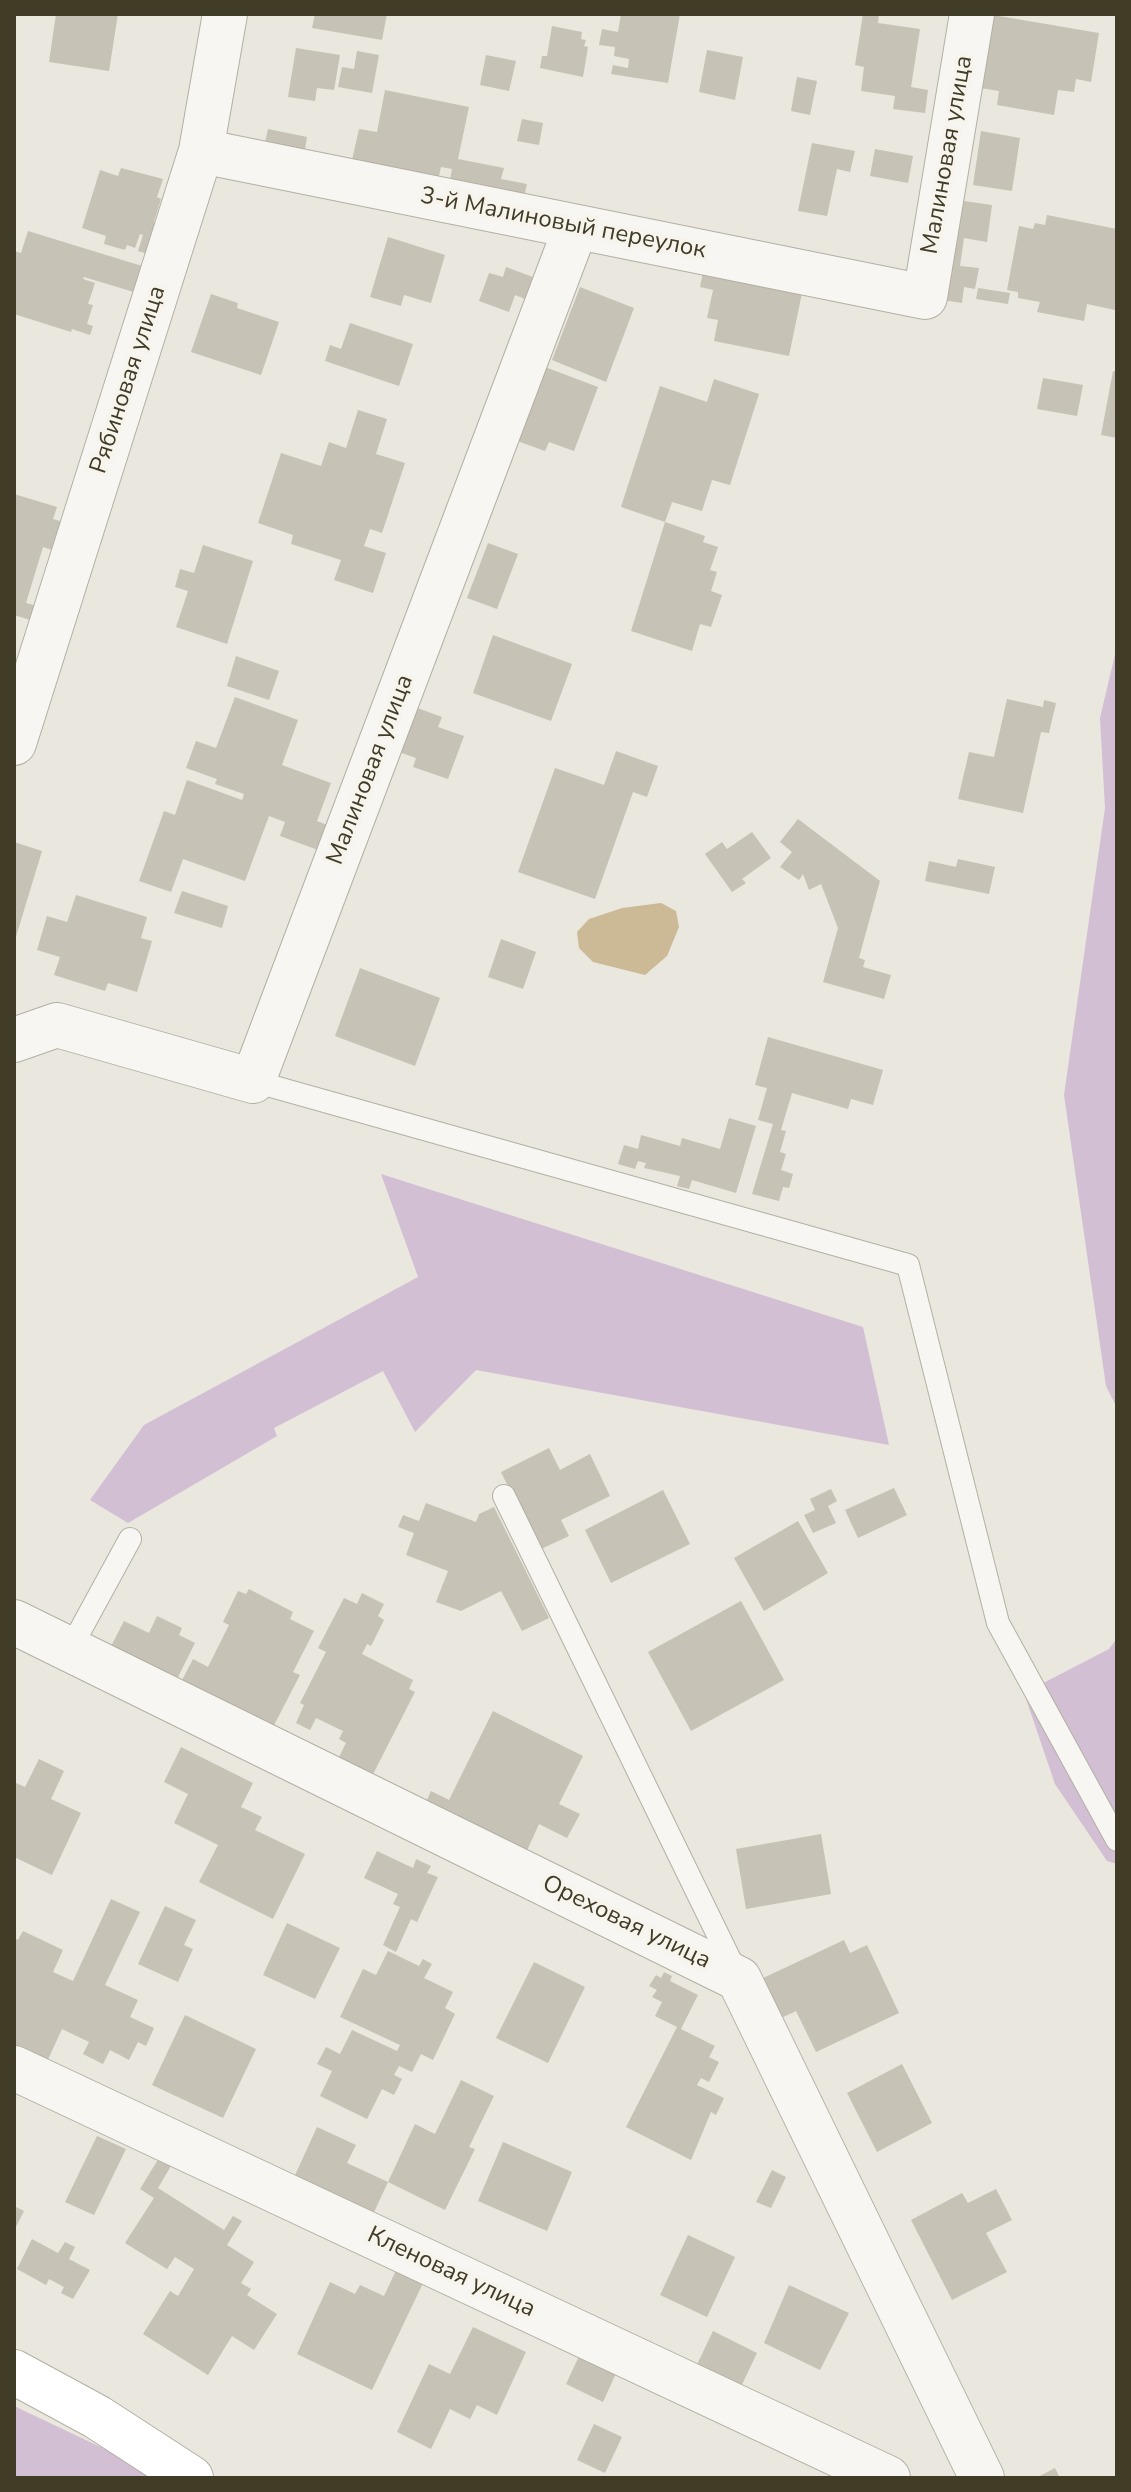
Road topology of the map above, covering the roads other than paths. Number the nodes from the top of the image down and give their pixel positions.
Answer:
1 (225, 14) edge
2 (972, 14) edge
3 (201, 151) junction
4 (576, 227) junction
5 (925, 297) joint
6 (14, 743) edge
7 (14, 1040) edge
8 (253, 1081) junction
9 (504, 1496) dead end
10 (130, 1539) dead end
11 (14, 1622) edge
12 (70, 1649) junction
13 (1117, 1840) edge
14 (739, 1979) junction
15 (14, 2068) edge
16 (14, 2372) edge
17 (191, 2478) edge
18 (888, 2478) edge
19 (982, 2478) edge

1 - 3 street, Рябиновая улица
2 - 5 street, Малиновая улица
3 - 4 street, 3-й Малиновый переулок
3 - 6 street, Рябиновая улица
4 - 5 street, 3-й Малиновый переулок
4 - 8 street, Малиновая улица
7 - 8 street
8 - 13 lane
9 - 14 lane
10 - 12 lane
11 - 12 street, Ореховая улица
12 - 14 street, Ореховая улица
14 - 19 street, Ореховая улица
15 - 18 street, Кленовая улица
16 - 17 main road

